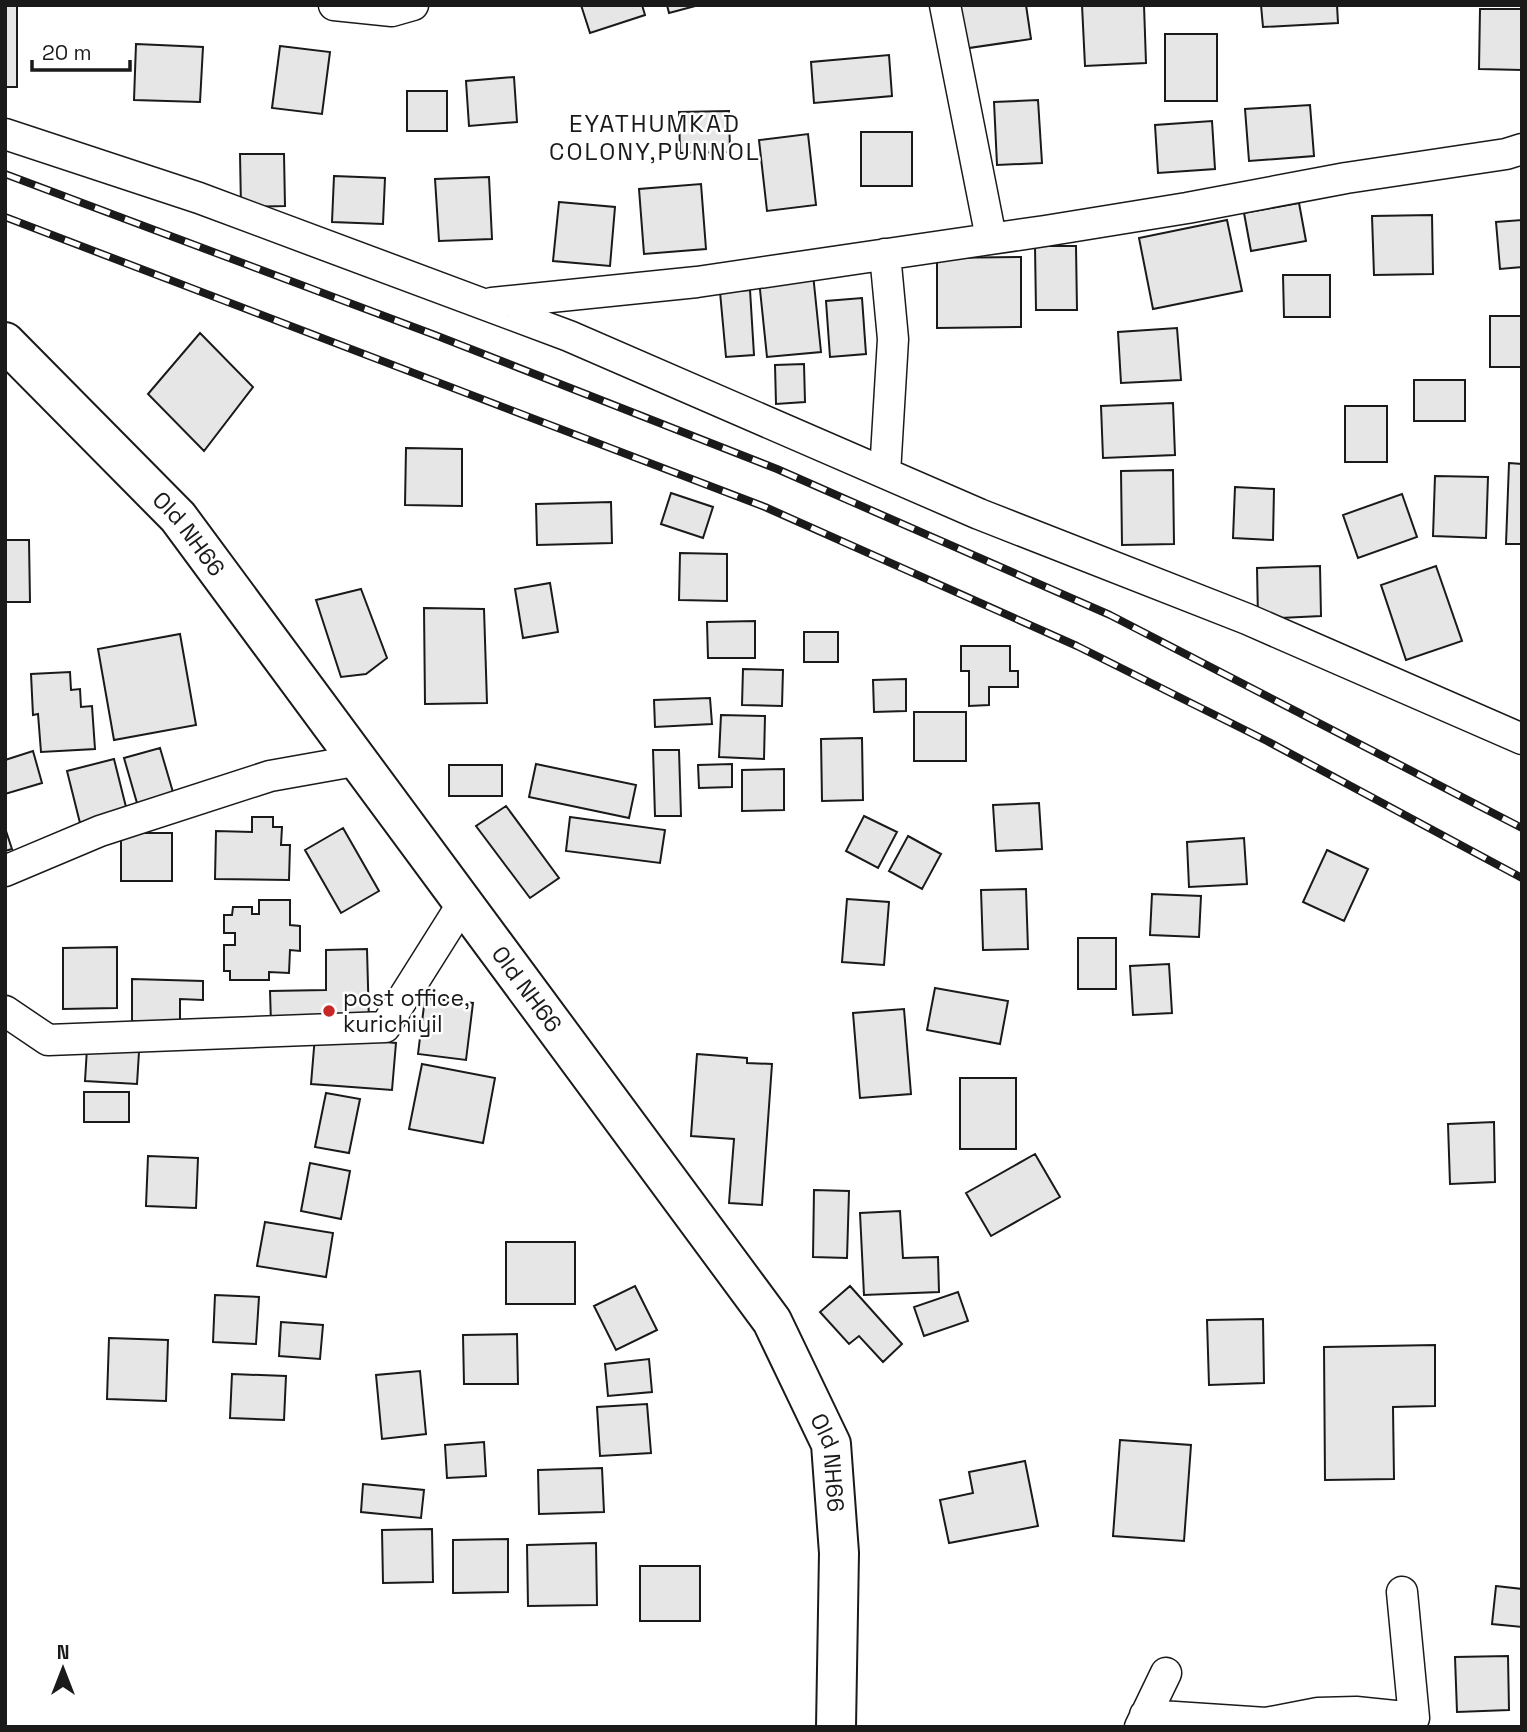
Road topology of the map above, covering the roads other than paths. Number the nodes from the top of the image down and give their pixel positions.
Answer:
1 (334, 5) edge
2 (413, 5) edge
3 (946, 5) edge
4 (5, 134) edge
5 (1522, 149) edge
6 (991, 238) junction
7 (885, 254) junction
8 (484, 304) junction
9 (5, 342) edge
10 (885, 472) junction
11 (1522, 739) edge
12 (360, 760) junction
13 (5, 871) edge
14 (463, 904) junction
15 (5, 1011) edge
16 (1402, 1592) dead end
17 (1166, 1673) dead end
18 (1143, 1721) edge
19 (836, 1727) edge

1 - 2 street
3 - 6 street
4 - 8 street
5 - 6 street
6 - 7 street
7 - 8 street
7 - 10 street
8 - 10 street
9 - 12 main road, Old NH66
10 - 11 street
12 - 13 street
12 - 14 main road, Old NH66
14 - 15 street
14 - 19 main road, Old NH66
16 - 18 street
17 - 18 street

